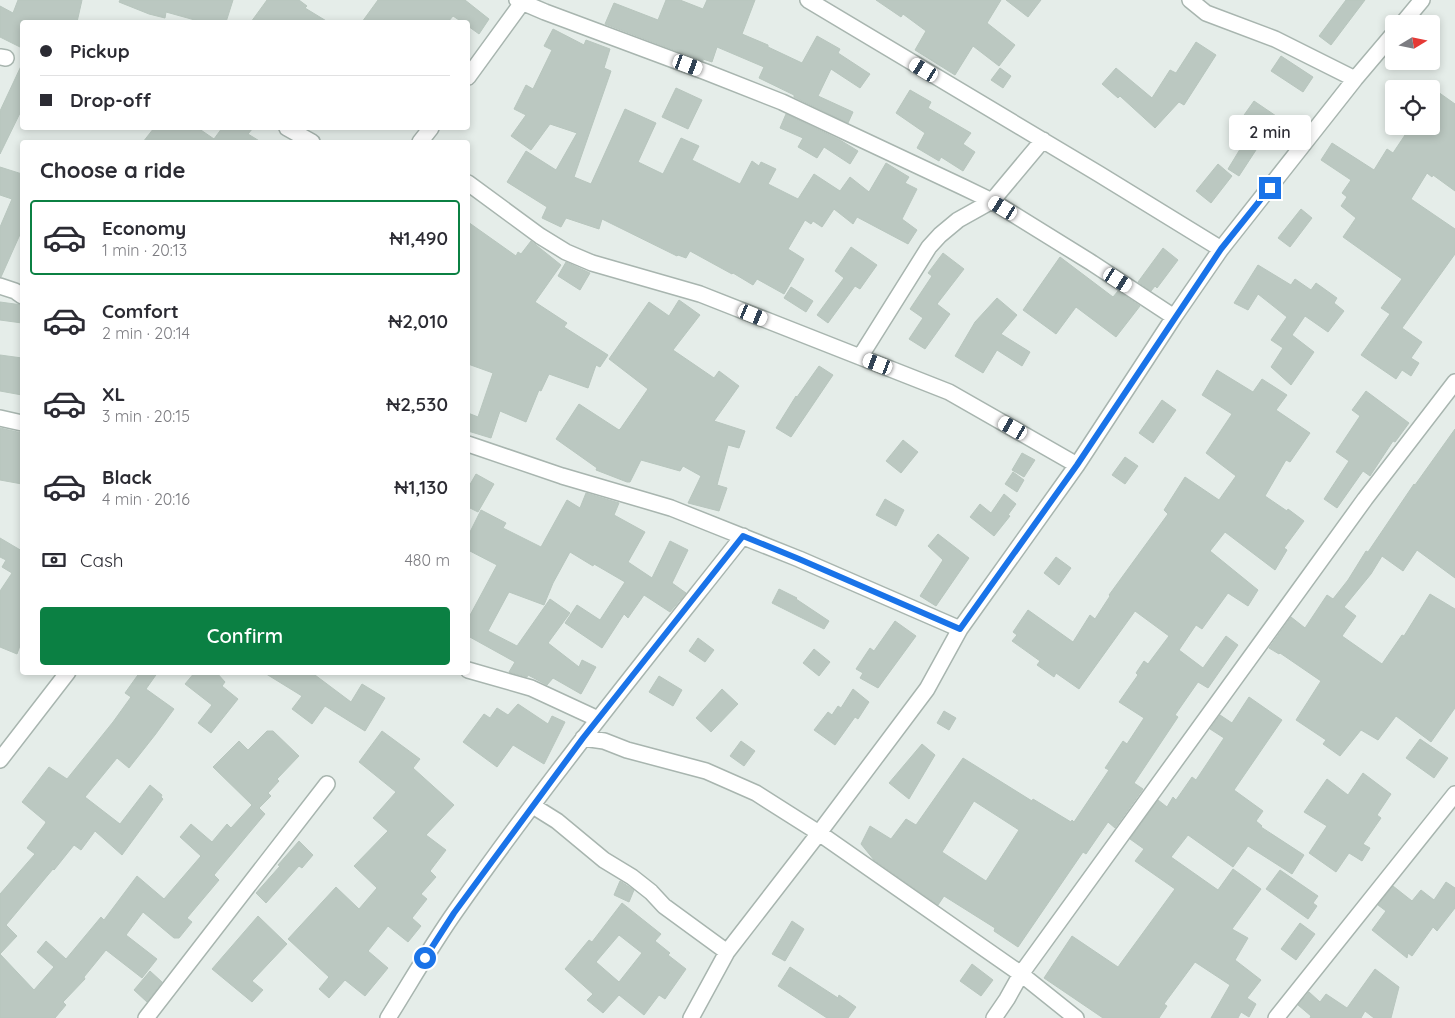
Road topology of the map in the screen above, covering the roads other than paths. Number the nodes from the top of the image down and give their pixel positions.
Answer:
1 (808, 0) edge
2 (1190, 0) edge
3 (1422, 0) edge
4 (521, 1) edge
5 (1410, 15) edge
6 (1385, 44) edge
7 (470, 74) edge
8 (1355, 79) junction
9 (291, 130) edge
10 (308, 140) edge
11 (1043, 140) junction
12 (470, 185) edge
13 (992, 201) junction
14 (1221, 249) junction
15 (0, 286) edge
16 (20, 295) edge
17 (1174, 317) junction
18 (860, 357) junction
19 (1455, 382) edge
20 (0, 418) edge
21 (20, 423) edge
22 (470, 445) edge
23 (1077, 465) junction
24 (743, 536) junction
25 (960, 629) junction
26 (470, 671) edge
27 (66, 675) edge
28 (598, 719) junction
29 (583, 738) junction
30 (0, 760) edge
31 (327, 784) dead end
32 (1455, 794) edge
33 (533, 806) junction
34 (820, 834) junction
35 (727, 952) junction
36 (1021, 974) junction
37 (146, 1018) edge
38 (388, 1018) edge
39 (691, 1018) edge
40 (994, 1018) edge
41 (1076, 1018) edge
42 (1276, 1018) edge

1 - 11 street
2 - 8 street
3 - 5 street
4 - 7 street
4 - 13 street
6 - 8 street
8 - 14 street
9 - 10 street
11 - 13 street
11 - 14 street
12 - 18 street
13 - 17 street
13 - 18 street
14 - 17 street
15 - 16 street
17 - 23 street
18 - 23 street
19 - 36 street
20 - 21 street
22 - 24 street
23 - 25 street
24 - 25 street
24 - 28 street
25 - 34 street
26 - 28 street
27 - 30 street
28 - 29 street
29 - 33 street
29 - 34 street
31 - 37 street
32 - 42 street
33 - 35 street
33 - 38 street
34 - 35 street
34 - 36 street
35 - 39 street
36 - 40 street
36 - 41 street

